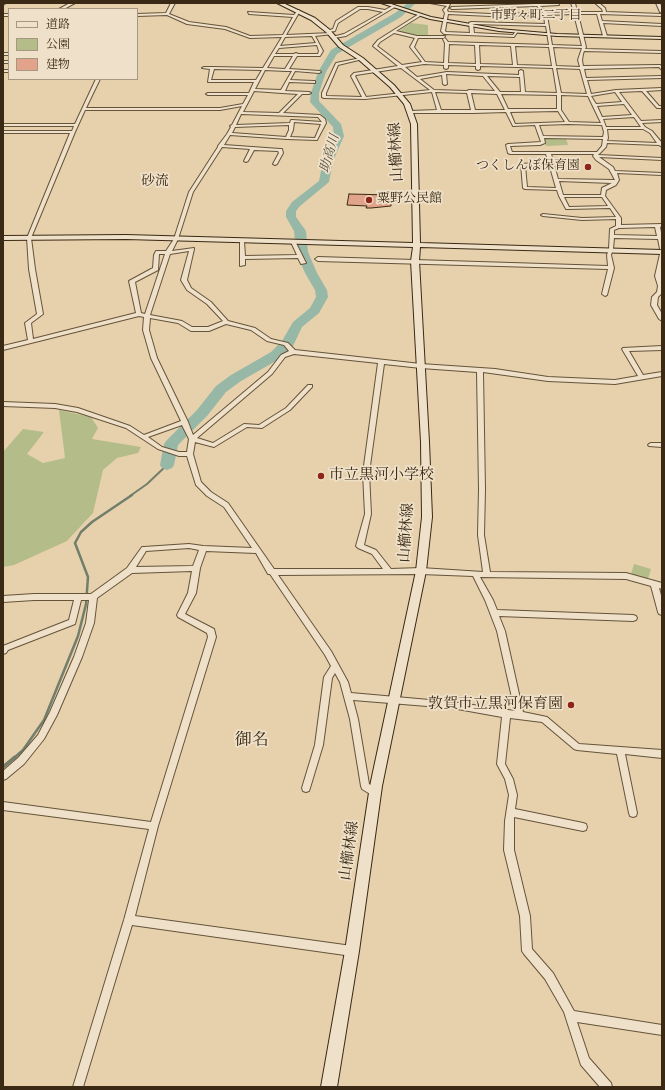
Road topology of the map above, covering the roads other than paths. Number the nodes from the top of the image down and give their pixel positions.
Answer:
1 (73, 3) edge
2 (173, 3) edge
3 (279, 3) edge
4 (383, 3) edge
5 (432, 3) edge
6 (536, 3) edge
7 (573, 3) edge
8 (597, 3) edge
9 (658, 3) edge
10 (450, 4) edge
11 (558, 4) edge
12 (393, 7) junction
13 (62, 8) edge
14 (446, 8) junction
15 (298, 11) junction
16 (385, 11) junction
17 (575, 12) junction
18 (249, 13) dead end
19 (447, 13) junction
20 (545, 13) junction
21 (598, 13) junction
22 (605, 13) junction
23 (167, 14) junction
24 (662, 14) edge
25 (138, 15) edge
26 (419, 15) junction
27 (445, 21) junction
28 (602, 22) junction
29 (503, 23) junction
30 (547, 25) junction
31 (662, 25) edge
32 (471, 26) junction
33 (502, 30) junction
34 (394, 32) junction
35 (517, 32) junction
36 (472, 33) junction
37 (331, 34) junction
38 (548, 34) junction
39 (444, 35) junction
40 (581, 35) junction
41 (314, 36) junction
42 (605, 36) junction
43 (283, 37) junction
44 (417, 37) junction
45 (662, 38) edge
46 (447, 43) junction
47 (318, 44) junction
48 (478, 44) junction
49 (513, 45) junction
50 (550, 46) junction
51 (278, 47) junction
52 (584, 49) junction
53 (655, 52) junction
54 (662, 52) edge
55 (296, 54) junction
56 (273, 56) junction
57 (360, 59) junction
58 (424, 63) junction
59 (446, 64) junction
60 (478, 65) junction
61 (402, 66) junction
62 (515, 66) junction
63 (521, 66) junction
64 (554, 67) junction
65 (661, 67) edge
66 (204, 68) dead end
67 (212, 68) junction
68 (265, 68) junction
69 (583, 68) junction
70 (286, 70) junction
71 (294, 70) junction
72 (374, 71) junction
73 (319, 72) dead end
74 (445, 74) junction
75 (479, 75) junction
76 (484, 75) junction
77 (521, 76) junction
78 (662, 77) edge
79 (416, 78) junction
80 (584, 79) junction
81 (98, 80) edge
82 (256, 81) junction
83 (288, 81) junction
84 (314, 82) dead end
85 (445, 84) dead end
86 (662, 89) edge
87 (643, 90) junction
88 (433, 91) junction
89 (468, 91) junction
90 (616, 91) junction
91 (251, 92) junction
92 (282, 92) junction
93 (498, 92) junction
94 (301, 93) junction
95 (523, 93) junction
96 (208, 94) dead end
97 (308, 94) dead end
98 (400, 94) junction
99 (558, 94) junction
100 (589, 95) junction
101 (365, 98) junction
102 (625, 103) junction
103 (244, 105) junction
104 (594, 105) junction
105 (662, 107) edge
106 (84, 109) junction
107 (559, 110) junction
108 (508, 111) junction
109 (410, 112) junction
110 (440, 112) junction
111 (473, 112) junction
112 (240, 113) junction
113 (280, 114) junction
114 (297, 114) junction
115 (636, 116) junction
116 (601, 118) junction
117 (662, 121) edge
118 (292, 122) junction
119 (641, 122) junction
120 (324, 123) junction
121 (537, 124) junction
122 (568, 124) junction
123 (5, 125) edge
124 (76, 125) junction
125 (232, 126) junction
126 (604, 126) junction
127 (644, 128) junction
128 (3, 132) edge
129 (73, 132) junction
130 (228, 134) junction
131 (541, 137) junction
132 (287, 138) junction
133 (606, 140) junction
134 (662, 145) edge
135 (220, 146) junction
136 (253, 148) junction
137 (548, 153) junction
138 (597, 154) junction
139 (662, 159) edge
140 (246, 161) dead end
141 (275, 164) dead end
142 (552, 166) junction
143 (614, 172) junction
144 (662, 174) edge
145 (556, 180) junction
146 (615, 182) junction
147 (558, 189) junction
148 (561, 196) junction
149 (603, 196) junction
150 (612, 207) junction
151 (544, 215) dead end
152 (619, 218) junction
153 (659, 225) edge
154 (618, 228) junction
155 (612, 236) junction
156 (3, 238) edge
157 (29, 238) junction
158 (661, 238) edge
159 (176, 239) junction
160 (242, 241) junction
161 (295, 242) junction
162 (416, 244) junction
163 (611, 249) junction
164 (662, 252) edge
165 (168, 253) junction
166 (300, 256) junction
167 (242, 258) junction
168 (318, 259) dead end
169 (415, 261) junction
170 (303, 263) dead end
171 (242, 265) dead end
172 (611, 268) junction
173 (606, 294) dead end
174 (139, 314) junction
175 (147, 316) junction
176 (662, 319) edge
177 (226, 322) junction
178 (32, 341) junction
179 (3, 348) edge
180 (662, 348) edge
181 (293, 352) junction
182 (381, 361) junction
183 (421, 366) junction
184 (480, 370) junction
185 (662, 374) edge
186 (642, 378) junction
187 (310, 386) dead end
188 (3, 404) edge
189 (185, 422) junction
190 (143, 437) junction
191 (192, 439) junction
192 (651, 445) dead end
193 (662, 445) edge
194 (190, 454) junction
195 (203, 548) junction
196 (257, 550) junction
197 (196, 568) junction
198 (130, 570) junction
199 (389, 571) junction
200 (421, 571) junction
201 (271, 572) junction
202 (475, 574) junction
203 (487, 575) junction
204 (654, 584) junction
205 (662, 586) edge
206 (93, 597) junction
207 (78, 598) junction
208 (3, 599) edge
209 (662, 612) edge
210 (494, 613) junction
211 (633, 618) dead end
212 (3, 651) edge
213 (335, 667) junction
214 (348, 696) junction
215 (394, 700) junction
216 (506, 714) junction
217 (520, 715) junction
218 (620, 750) junction
219 (662, 754) edge
220 (3, 776) edge
221 (306, 788) dead end
222 (375, 793) junction
223 (3, 806) edge
224 (510, 812) junction
225 (633, 813) dead end
226 (154, 826) junction
227 (584, 827) dead end
228 (128, 920) junction
229 (352, 951) junction
230 (570, 1016) junction
231 (662, 1030) edge
232 (78, 1087) edge
233 (329, 1087) edge
234 (607, 1087) edge

1 - 13 street
2 - 23 street
3 - 15 main road, 山櫛林線
4 - 12 main road
5 - 10 street
6 - 11 street
6 - 14 street
6 - 20 street
7 - 17 street
8 - 22 street
9 - 24 street
10 - 14 street
12 - 16 street
12 - 26 main road
14 - 19 street
15 - 18 street
15 - 37 main road, 山櫛林線
15 - 43 street
16 - 37 street
16 - 37 street
17 - 20 street
17 - 21 street
17 - 40 street
19 - 20 street
19 - 27 street
20 - 30 street
21 - 22 street
21 - 28 street
22 - 24 street
23 - 25 street
23 - 43 street
26 - 27 main road
26 - 34 street
27 - 32 main road
27 - 39 street
28 - 31 street
28 - 42 street
29 - 30 street
29 - 32 street
29 - 33 street
30 - 38 street
32 - 33 main road
32 - 36 street
33 - 35 main road
34 - 44 street
34 - 61 street
35 - 36 street
35 - 38 main road
36 - 39 street
37 - 41 street
37 - 57 main road, 山櫛林線
38 - 40 main road
38 - 50 street
39 - 44 street
39 - 46 street
40 - 42 main road
40 - 52 street
41 - 43 street
41 - 47 street
42 - 45 main road
43 - 51 street
44 - 58 street
46 - 48 street
46 - 59 street
47 - 51 street
47 - 55 street
48 - 49 street
48 - 60 street
49 - 50 street
49 - 62 street
50 - 52 street
50 - 64 street
51 - 56 street
52 - 53 street
52 - 69 street
53 - 54 street
53 - 65 street
55 - 56 street
55 - 70 street
56 - 68 street
57 - 72 main road, 山櫛林線
57 - 101 street
58 - 59 street
58 - 61 street
59 - 60 street
59 - 74 street
60 - 62 street
60 - 75 street
61 - 72 street
61 - 79 street
62 - 63 street
63 - 64 street
63 - 77 street
64 - 69 street
64 - 99 street
65 - 69 street
66 - 67 street
67 - 68 street
67 - 82 street
68 - 70 street
68 - 82 street
69 - 80 street
70 - 71 street
71 - 73 street
71 - 83 street
72 - 98 main road, 山櫛林線
72 - 101 street
74 - 75 street
74 - 79 street
74 - 85 street
75 - 76 street
76 - 77 street
76 - 93 street
77 - 95 street
78 - 80 street
79 - 88 street
80 - 100 street
81 - 106 street
82 - 91 street
83 - 84 street
83 - 92 street
86 - 87 street
87 - 90 street
87 - 105 street
88 - 89 street
88 - 98 street
88 - 110 street
89 - 93 street
89 - 111 street
90 - 100 street
90 - 102 street
91 - 92 street
91 - 96 street
91 - 103 street
92 - 94 street
93 - 95 street
93 - 108 street
94 - 97 street
94 - 113 street
95 - 99 street
98 - 101 street
98 - 109 main road, 山櫛林線
99 - 100 street
99 - 107 street
100 - 104 street
102 - 104 street
102 - 115 street
103 - 106 street
103 - 112 street
104 - 116 street
106 - 124 street
107 - 108 street
107 - 122 street
108 - 111 street
108 - 121 street
109 - 110 street
109 - 162 main road, 山櫛林線
110 - 111 street
112 - 113 street
112 - 125 street
113 - 114 street
114 - 118 street
114 - 120 street
115 - 116 street
115 - 119 street
116 - 126 street
117 - 119 street
118 - 120 street
118 - 125 street
118 - 132 street
119 - 127 street
120 - 132 street
121 - 122 street
121 - 131 street
122 - 126 street
123 - 124 street
123 - 128 street
124 - 129 street
125 - 130 street
126 - 127 street
126 - 133 street
127 - 134 street
128 - 129 street
129 - 157 street
130 - 132 street
130 - 135 street
131 - 133 street
131 - 137 street
133 - 134 street
133 - 138 street
135 - 136 street
135 - 159 street
136 - 140 street
136 - 141 street
137 - 138 street
137 - 142 street
138 - 139 street
138 - 143 street
142 - 145 street
142 - 147 street
143 - 144 street
143 - 146 street
145 - 146 street
145 - 147 street
146 - 149 street
147 - 148 street
148 - 149 street
148 - 150 street
149 - 150 street
150 - 152 street
151 - 152 street
152 - 154 street
153 - 154 street
153 - 158 street
154 - 155 street
155 - 158 street
155 - 163 street
156 - 157 main road
157 - 159 main road
157 - 178 street
158 - 164 street
159 - 160 main road
159 - 165 street
160 - 161 main road
160 - 167 street
161 - 162 main road
161 - 166 street
162 - 163 main road
162 - 169 main road, 山櫛林線
163 - 164 main road
163 - 172 street
164 - 176 street
165 - 174 street
165 - 175 street
165 - 177 street
166 - 167 street
166 - 170 street
167 - 171 street
168 - 169 street
169 - 172 street
169 - 183 main road, 山櫛林線
172 - 173 street
174 - 175 street
174 - 178 street
175 - 177 street
175 - 189 street
177 - 181 street
178 - 179 street
180 - 186 street
181 - 182 street
181 - 191 street
182 - 183 street
182 - 199 street
183 - 184 street
183 - 200 main road, 山櫛林線
184 - 186 street
184 - 203 street
185 - 186 street
187 - 191 street
188 - 190 street
189 - 190 street
189 - 191 street
190 - 194 street
191 - 194 street
192 - 193 street
194 - 196 street
195 - 196 street
195 - 197 street
195 - 198 street
196 - 201 street
197 - 198 street
197 - 226 street
198 - 206 street
199 - 200 street
199 - 201 street
200 - 202 street
200 - 215 main road, 山櫛林線
201 - 213 street
202 - 203 street
202 - 210 street
203 - 204 street
204 - 205 street
204 - 209 street
206 - 207 street
206 - 220 street
207 - 208 street
207 - 212 street
210 - 211 street
210 - 217 street
213 - 214 street
213 - 221 street
214 - 215 street
214 - 222 street
215 - 216 street
215 - 222 main road, 山櫛林線
216 - 217 street
216 - 224 street
217 - 218 street
218 - 219 street
218 - 225 street
222 - 229 main road, 山櫛林線
223 - 226 street
224 - 227 street
224 - 230 street
226 - 228 street
228 - 229 street
228 - 232 street
229 - 233 main road, 山櫛林線
230 - 231 street
230 - 234 street

